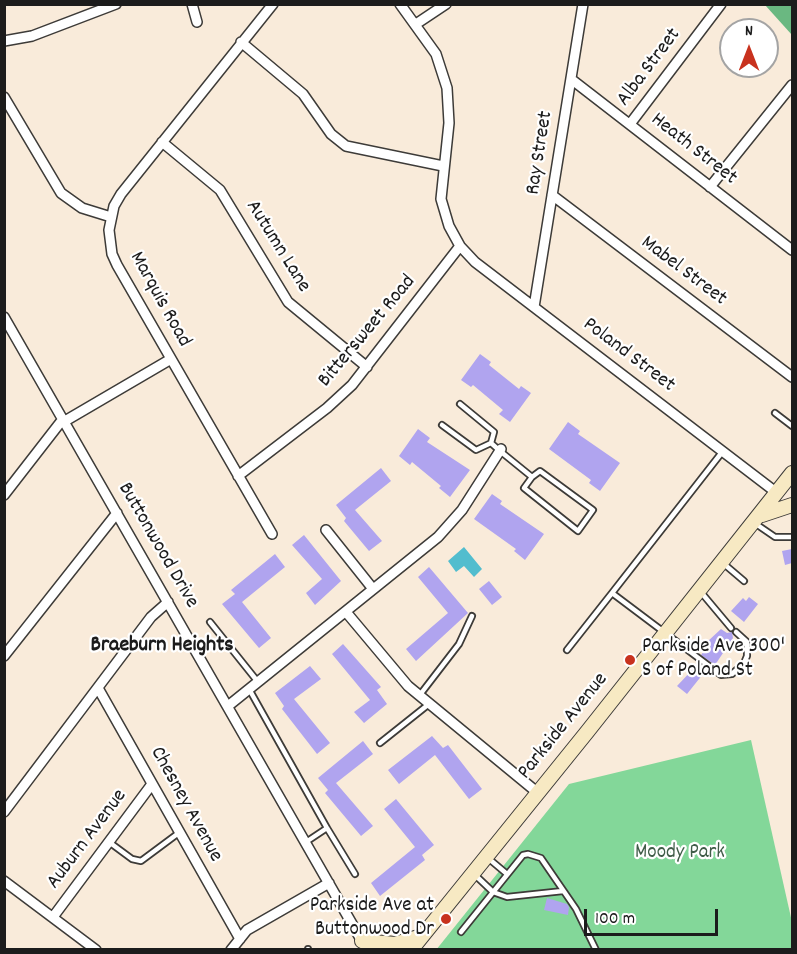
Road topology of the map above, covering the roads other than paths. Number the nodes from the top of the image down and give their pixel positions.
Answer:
1 (116, 4) edge
2 (192, 4) edge
3 (273, 4) edge
4 (400, 4) edge
5 (447, 4) edge
6 (584, 4) edge
7 (721, 4) edge
8 (197, 22) dead end
9 (416, 24) junction
10 (4, 41) edge
11 (241, 42) junction
12 (571, 79) junction
13 (792, 85) edge
14 (4, 98) edge
15 (630, 124) junction
16 (162, 142) junction
17 (443, 166) junction
18 (710, 187) junction
19 (552, 195) junction
20 (111, 218) junction
21 (460, 246) junction
22 (792, 250) edge
23 (534, 307) junction
24 (6, 324) edge
25 (171, 359) junction
26 (367, 367) junction
27 (792, 377) edge
28 (460, 404) dead end
29 (775, 413) dead end
30 (64, 420) junction
31 (442, 425) dead end
32 (792, 426) edge
33 (491, 443) junction
34 (501, 450) junction
35 (723, 451) junction
36 (792, 473) edge
37 (238, 476) junction
38 (532, 477) junction
39 (777, 492) junction
40 (4, 495) edge
41 (792, 505) edge
42 (117, 513) junction
43 (755, 520) junction
44 (326, 530) dead end
45 (272, 534) dead end
46 (792, 537) edge
47 (722, 562) junction
48 (744, 581) dead end
49 (373, 589) junction
50 (699, 591) junction
51 (612, 594) junction
52 (168, 602) junction
53 (345, 612) junction
54 (472, 616) dead end
55 (210, 622) dead end
56 (731, 628) dead end
57 (666, 633) junction
58 (739, 634) dead end
59 (567, 651) dead end
60 (4, 656) edge
61 (258, 682) junction
62 (98, 688) junction
63 (249, 689) junction
64 (419, 696) junction
65 (429, 704) junction
66 (228, 706) junction
67 (380, 743) dead end
68 (152, 784) junction
69 (538, 793) junction
70 (4, 812) edge
71 (327, 828) junction
72 (180, 832) junction
73 (109, 842) junction
74 (306, 842) junction
75 (486, 857) junction
76 (473, 873) junction
77 (355, 874) dead end
78 (507, 874) junction
79 (4, 881) edge
80 (329, 883) junction
81 (563, 891) junction
82 (493, 892) junction
83 (53, 917) junction
84 (461, 932) dead end
85 (422, 936) junction
86 (240, 939) junction
87 (365, 945) edge
88 (96, 950) edge
89 (231, 950) edge
90 (411, 950) edge
91 (596, 950) edge

1 - 10 street
2 - 8 street
3 - 11 street, Marquis Road
4 - 9 street, Poland Street
5 - 9 street
6 - 12 street, Ray Street
7 - 15 street, Alba Street
9 - 17 street, Poland Street
11 - 16 street, Marquis Road
11 - 17 street
12 - 15 street, Heath Street
12 - 19 street, Ray Street
13 - 18 street
14 - 20 street
15 - 18 street, Heath Street
16 - 20 street, Marquis Road
16 - 26 street, Autumn Lane
17 - 21 street, Poland Street
18 - 22 street, Heath Street
19 - 23 street, Ray Street
19 - 27 street, Mabel Street
20 - 25 street, Marquis Road
21 - 23 street, Poland Street
21 - 26 street, Bittersweet Road
23 - 35 street, Poland Street
24 - 30 street, Buttonwood Drive
25 - 30 street
25 - 37 street, Marquis Road
26 - 37 street, Bittersweet Road
28 - 33 lane
29 - 32 lane
30 - 40 street
30 - 42 street, Buttonwood Drive
31 - 33 lane
33 - 34 lane
34 - 38 lane
34 - 49 street
35 - 39 street, Poland Street
35 - 51 lane
36 - 39 main road, Parkside Avenue
37 - 45 street, Marquis Road
38 - 38 lane
39 - 43 main road, Parkside Avenue
41 - 43 main road
42 - 52 street, Buttonwood Drive
42 - 60 street
43 - 46 lane
43 - 47 main road, Parkside Avenue
44 - 49 street
47 - 48 lane
47 - 50 main road, Parkside Avenue
49 - 53 street
50 - 56 lane
50 - 57 main road, Parkside Avenue
51 - 57 lane
51 - 59 lane
52 - 62 street
52 - 66 street, Buttonwood Drive
53 - 61 street
53 - 64 street
54 - 64 lane
55 - 61 lane
57 - 58 lane
57 - 69 main road, Parkside Avenue
61 - 63 street
62 - 68 street, Chesney Avenue
62 - 70 street
63 - 66 street
63 - 71 lane
64 - 65 street
65 - 67 lane
65 - 69 street
66 - 74 street, Buttonwood Drive
68 - 72 street, Chesney Avenue
68 - 73 street, Auburn Avenue
69 - 75 main road, Parkside Avenue
71 - 74 lane
71 - 77 lane
72 - 73 lane
72 - 86 street, Chesney Avenue
73 - 83 street, Auburn Avenue
74 - 80 street, Buttonwood Drive
75 - 76 main road, Parkside Avenue
75 - 78 lane
76 - 82 lane
76 - 85 main road, Parkside Avenue
78 - 81 lane
78 - 82 lane
79 - 83 street
80 - 86 street
80 - 87 street, Buttonwood Drive
81 - 82 lane
81 - 91 lane
82 - 84 lane
83 - 88 street
85 - 87 main road
85 - 90 main road, Parkside Avenue
86 - 89 street

